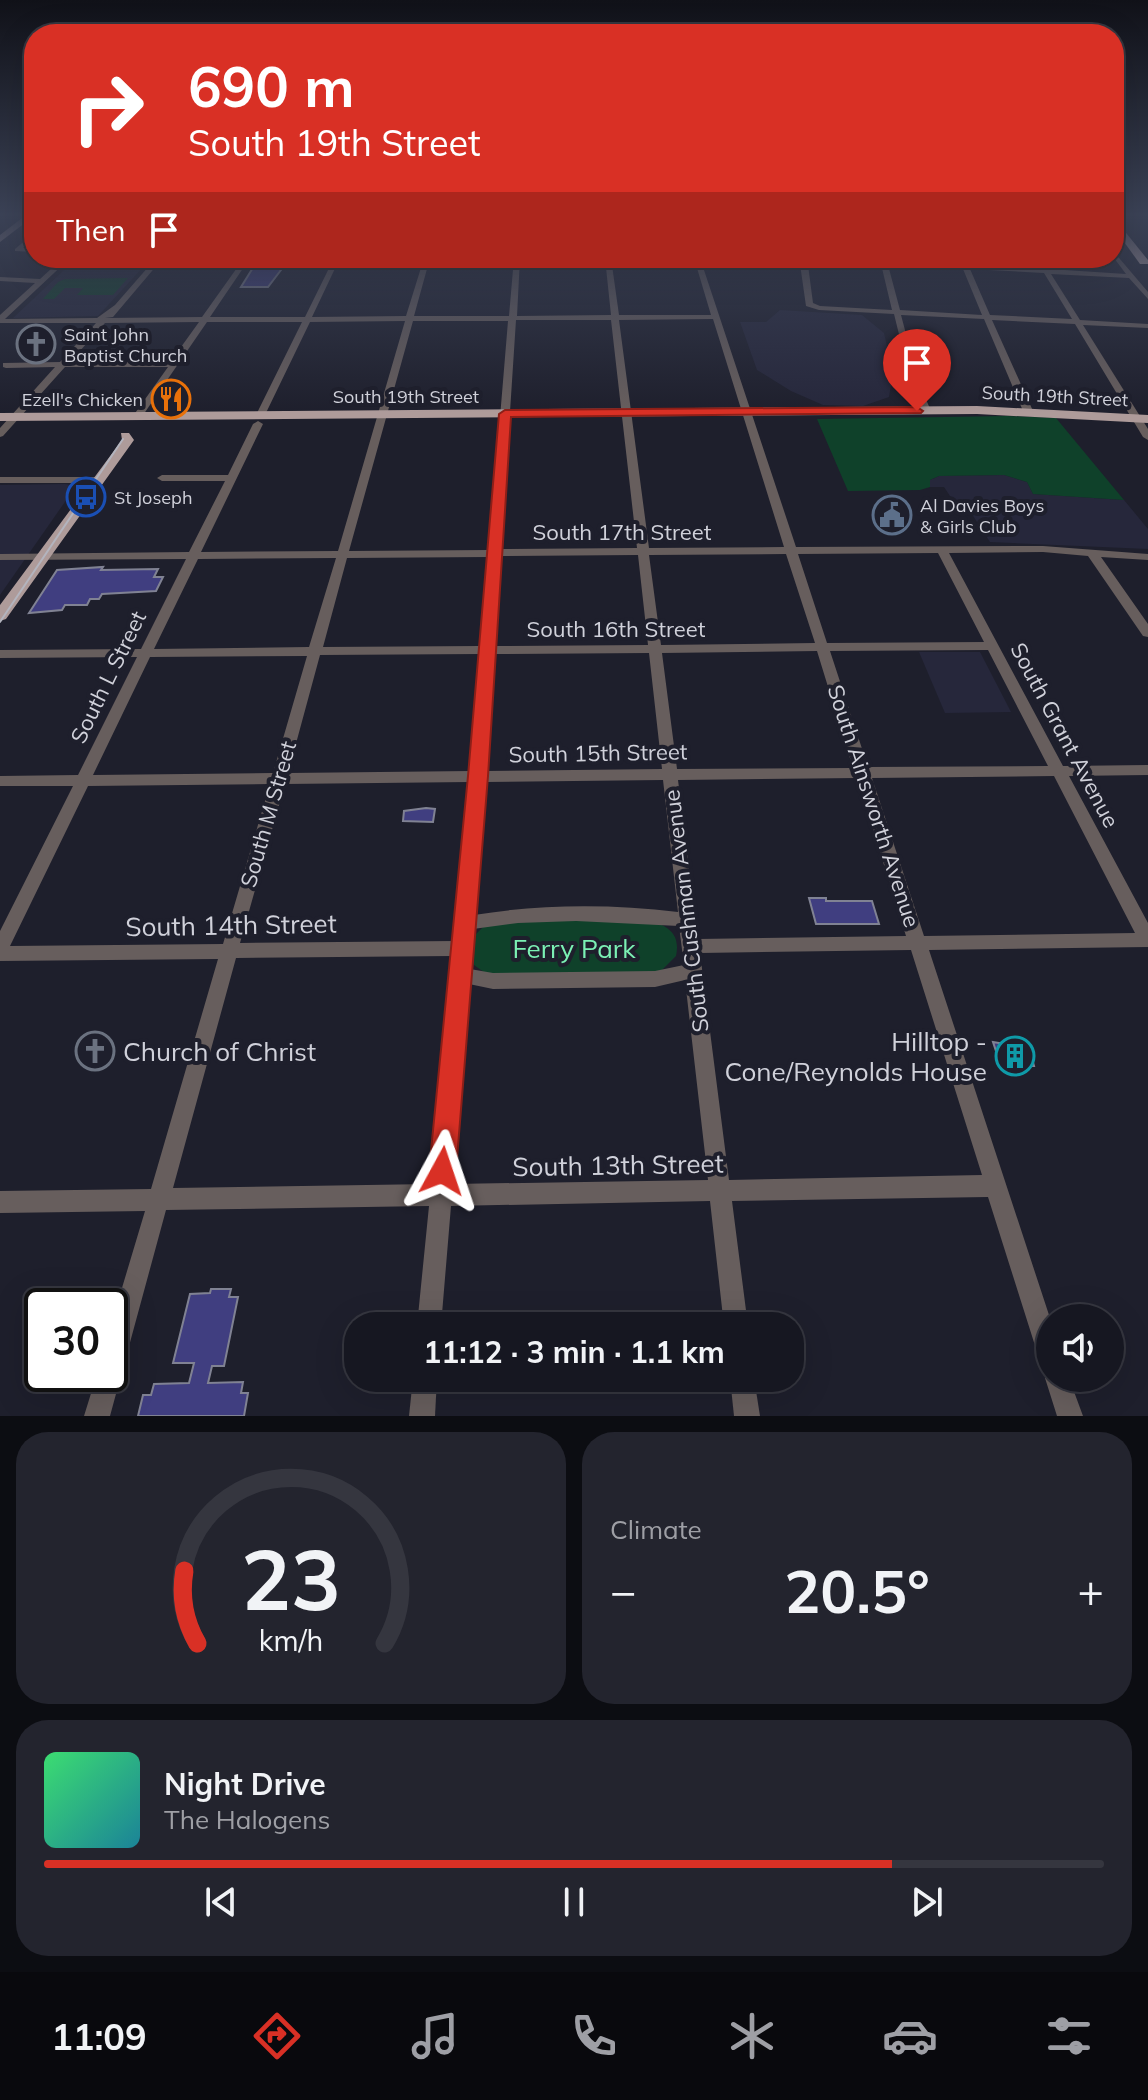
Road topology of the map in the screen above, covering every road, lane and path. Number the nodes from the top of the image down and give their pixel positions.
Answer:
1 (42, 281) edge
2 (138, 281) edge
3 (231, 281) edge
4 (326, 281) edge
5 (421, 281) edge
6 (515, 281) edge
7 (611, 281) edge
8 (704, 281) edge
9 (805, 281) edge
10 (889, 281) edge
11 (971, 281) edge
12 (1052, 281) edge
13 (1135, 281) edge
14 (1148, 297) edge
15 (897, 312) junction
16 (716, 317) junction
17 (986, 317) junction
18 (513, 318) junction
19 (616, 318) junction
20 (308, 319) junction
21 (412, 319) junction
22 (0, 320) edge
23 (205, 320) junction
24 (102, 321) junction
25 (1077, 322) junction
26 (1148, 326) edge
27 (174, 364) junction
28 (6, 365) dead end
29 (63, 365) junction
30 (926, 411) junction
31 (1028, 411) junction
32 (747, 412) junction
33 (627, 413) junction
34 (383, 414) junction
35 (505, 414) junction
36 (138, 416) junction
37 (0, 417) edge
38 (16, 417) junction
39 (1142, 418) edge
40 (260, 420) junction
41 (0, 434) edge
42 (1148, 437) edge
43 (162, 478) dead end
44 (230, 478) junction
45 (0, 480) edge
46 (93, 480) junction
47 (791, 550) junction
48 (942, 550) junction
49 (644, 552) junction
50 (493, 553) junction
51 (1092, 553) junction
52 (343, 554) junction
53 (193, 555) junction
54 (0, 557) edge
55 (41, 557) junction
56 (1148, 557) edge
57 (0, 616) edge
58 (1148, 633) edge
59 (993, 646) junction
60 (823, 647) junction
61 (655, 649) junction
62 (485, 650) junction
63 (315, 652) junction
64 (145, 653) junction
65 (0, 654) edge
66 (1059, 770) junction
67 (1148, 770) edge
68 (863, 772) junction
69 (670, 774) junction
70 (478, 776) junction
71 (278, 778) junction
72 (0, 781) edge
73 (81, 781) junction
74 (688, 920) junction
75 (466, 923) junction
76 (1148, 940) edge
77 (918, 943) junction
78 (692, 946) junction
79 (463, 948) junction
80 (230, 951) junction
81 (0, 952) edge
82 (694, 971) junction
83 (461, 975) junction
84 (996, 1186) junction
85 (720, 1191) junction
86 (440, 1195) junction
87 (158, 1199) junction
88 (0, 1202) edge
89 (128, 1305) edge
90 (1036, 1311) edge
91 (430, 1312) edge
92 (734, 1312) edge
93 (104, 1392) edge
94 (424, 1392) edge
95 (744, 1392) edge
96 (1062, 1392) edge
97 (97, 1416) edge
98 (422, 1416) edge
99 (747, 1416) edge
100 (1070, 1416) edge

1 - 22 street
2 - 24 street
3 - 23 street
4 - 20 street, South L Street
5 - 21 street, South M Street
6 - 18 street
7 - 19 street, South Cushman Avenue
8 - 16 street, South Ainsworth Avenue
9 - 15 street
10 - 15 street
11 - 17 street
12 - 25 street
13 - 14 street
15 - 17 street
15 - 30 street
16 - 19 street
16 - 32 street, South Ainsworth Avenue
17 - 25 street
17 - 31 street
18 - 19 street
18 - 21 street
18 - 35 street
19 - 33 street, South Cushman Avenue
20 - 21 street
20 - 23 street
20 - 40 street, South L Street
21 - 34 street, South M Street
22 - 24 street
23 - 24 street
23 - 27 street
24 - 29 street
25 - 26 street
25 - 39 street
27 - 29 street
27 - 36 street
28 - 29 street
29 - 38 street
30 - 31 main road, South 19th Street
30 - 32 main road, South 19th Street
31 - 39 main road, South 19th Street
32 - 33 main road, South 19th Street
32 - 47 street, South Ainsworth Avenue
33 - 35 main road, South 19th Street
33 - 49 street, South Cushman Avenue
34 - 35 main road, South 19th Street
34 - 40 main road, South 19th Street
34 - 52 street, South M Street
35 - 50 street
36 - 38 main road, South 19th Street
36 - 40 main road, South 19th Street
36 - 46 main road
37 - 38 main road, South 19th Street
38 - 41 street
39 - 42 street
40 - 44 street, South L Street
43 - 44 street
44 - 53 street, South L Street
45 - 46 street
46 - 55 main road
47 - 48 street, South 17th Street
47 - 49 street, South 17th Street
47 - 60 street, South Ainsworth Avenue
48 - 51 street, South 17th Street
48 - 59 street, South Grant Avenue
49 - 50 street, South 17th Street
49 - 61 street, South Cushman Avenue
50 - 52 street, South 17th Street
50 - 62 street
51 - 56 street, South 17th Street
51 - 58 street
52 - 53 street, South 17th Street
52 - 63 street, South M Street
53 - 55 street, South 17th Street
53 - 64 street, South L Street
54 - 55 street, South 17th Street
55 - 57 main road
59 - 60 street, South 16th Street
59 - 66 street, South Grant Avenue
60 - 61 street, South 16th Street
60 - 68 street, South Ainsworth Avenue
61 - 62 street, South 16th Street
61 - 69 street, South Cushman Avenue
62 - 63 street, South 16th Street
62 - 70 street
63 - 64 street, South 16th Street
63 - 71 street, South M Street
64 - 65 street, South 16th Street
64 - 73 street, South L Street
66 - 67 street, South 15th Street
66 - 68 street, South 15th Street
66 - 76 street, South Grant Avenue
68 - 69 street, South 15th Street
68 - 77 street, South Ainsworth Avenue
69 - 70 street, South 15th Street
69 - 74 street, South Cushman Avenue
70 - 71 street, South 15th Street
70 - 75 street
71 - 73 street, South 15th Street
71 - 80 street, South M Street
72 - 73 street, South 15th Street
73 - 81 street, South L Street
74 - 75 street
74 - 78 street, South Cushman Avenue
75 - 79 street
76 - 77 street
77 - 78 street
77 - 84 street, South Ainsworth Avenue
78 - 82 street, South Cushman Avenue
79 - 80 street, South 14th Street
79 - 83 street
80 - 81 street, South 14th Street
80 - 87 street, South M Street
82 - 83 street
82 - 85 street, South Cushman Avenue
83 - 86 street
84 - 85 street, South 13th Street
84 - 90 street, South Ainsworth Avenue
85 - 86 street, South 13th Street
85 - 92 street, South Cushman Avenue
86 - 87 street, South 13th Street
86 - 91 street
87 - 88 street, South 13th Street
87 - 89 street, South M Street
93 - 97 street, South M Street
94 - 98 street
95 - 99 street
96 - 100 street

